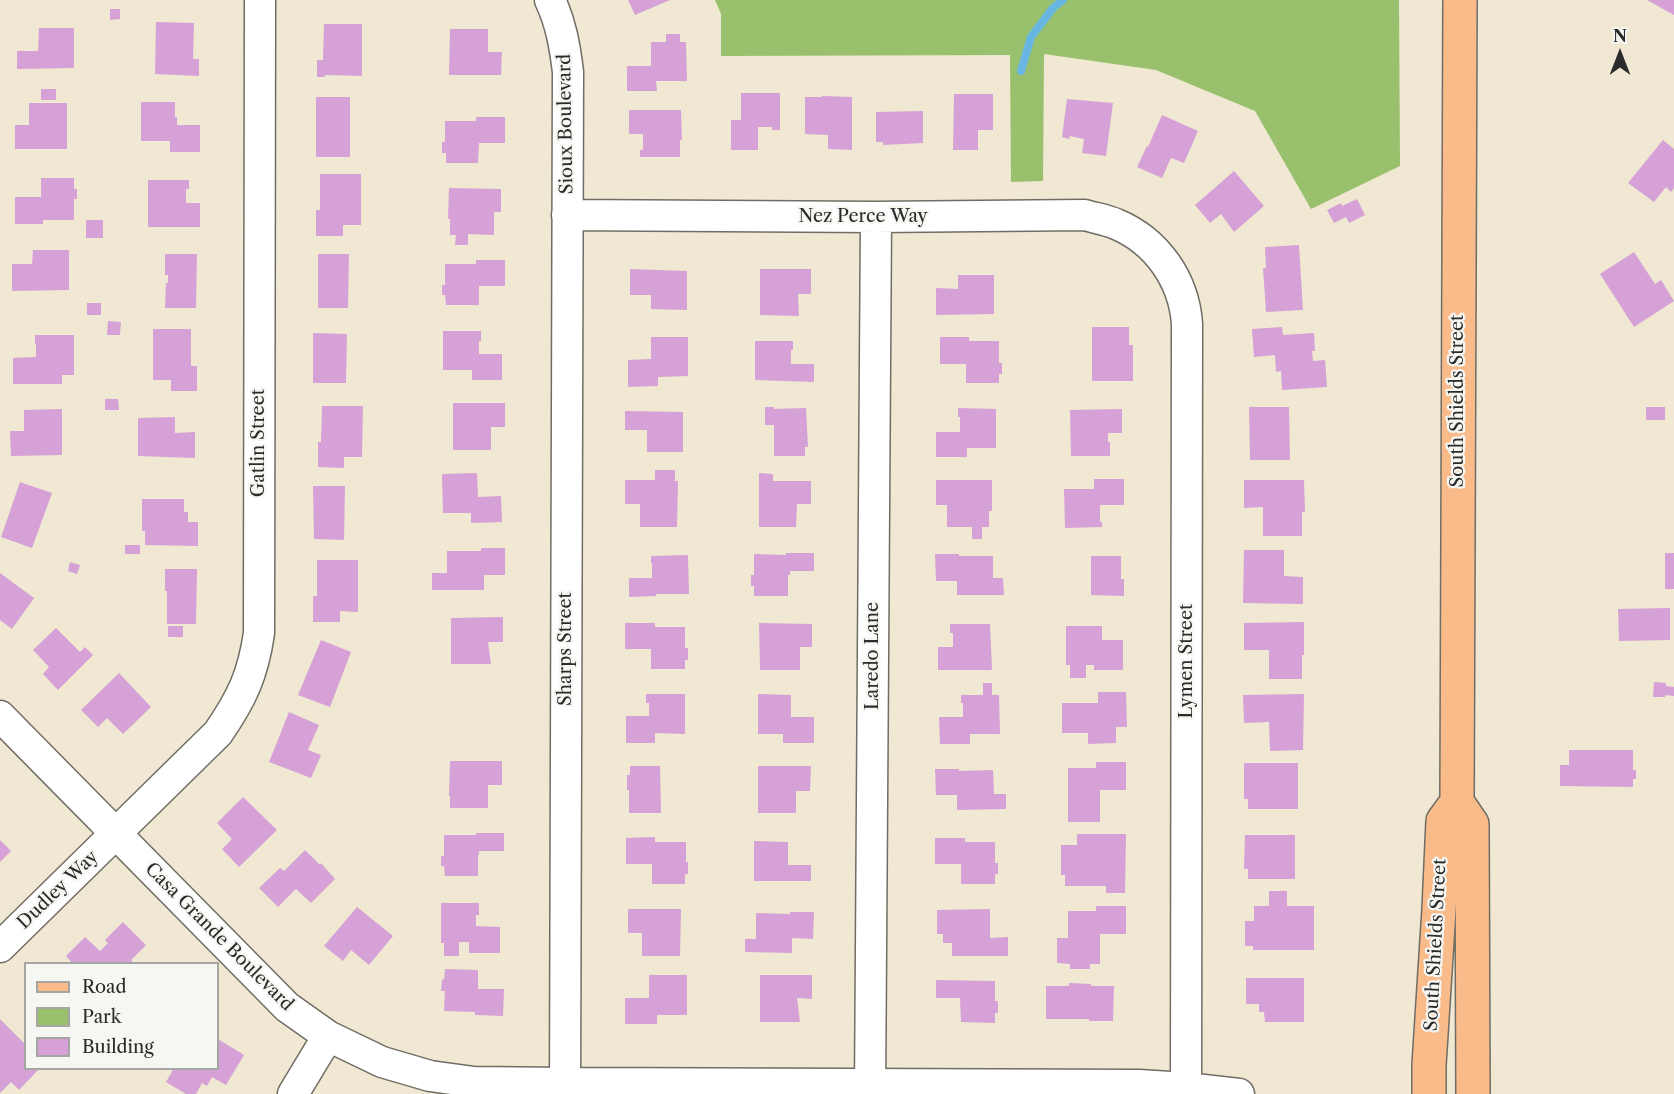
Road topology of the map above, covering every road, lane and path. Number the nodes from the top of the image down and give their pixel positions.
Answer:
1 (260, 0) edge
2 (550, 0) edge
3 (1460, 0) edge
4 (567, 216) junction
5 (876, 217) junction
6 (1151, 245) joint
7 (0, 716) edge
8 (1457, 802) junction
9 (116, 834) junction
10 (0, 947) edge
11 (328, 1036) junction
12 (1186, 1088) junction
13 (565, 1089) edge
14 (870, 1089) edge
15 (292, 1094) edge
16 (1239, 1094) edge
17 (1429, 1094) edge
18 (1473, 1094) edge

1 - 9 street, Gatlin Street
2 - 4 street, Sioux Boulevard
3 - 8 main road, South Shields Street
4 - 5 street, Nez Perce Way
4 - 13 street, Sharps Street
5 - 6 street, Nez Perce Way
5 - 14 street, Laredo Lane
6 - 12 street, Lymen Street
7 - 9 street, Casa Grande Boulevard
8 - 17 main road, South Shields Street
8 - 18 main road, South Shields Street
9 - 10 street, Dudley Way
9 - 11 street, Casa Grande Boulevard
11 - 13 street, Casa Grande Boulevard
11 - 15 street
12 - 14 street, Casa Grande Boulevard
12 - 16 street, Casa Grande Boulevard
13 - 14 street, Casa Grande Boulevard

